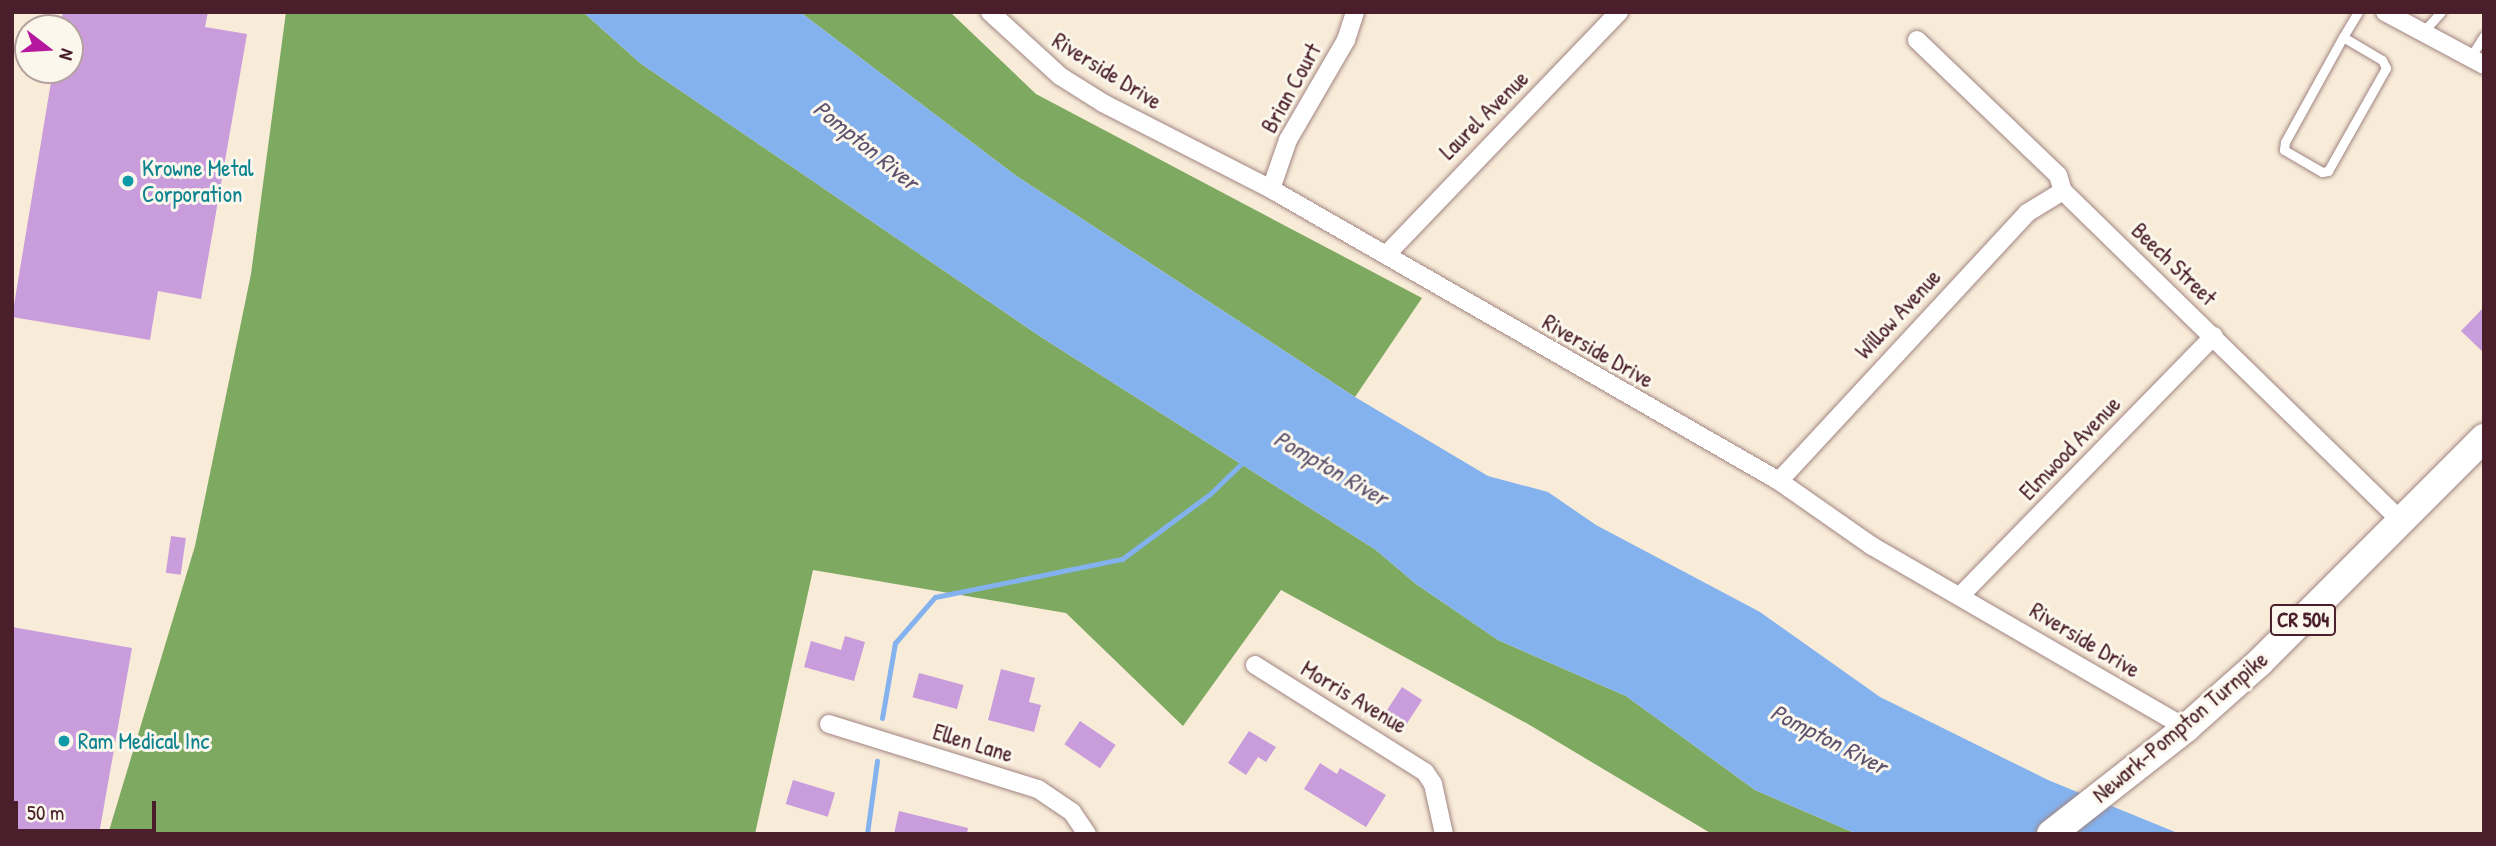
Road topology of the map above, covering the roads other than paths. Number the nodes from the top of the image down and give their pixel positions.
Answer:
1 (990, 12) edge
2 (1355, 12) edge
3 (1619, 12) edge
4 (2358, 12) edge
5 (2385, 12) edge
6 (2441, 12) edge
7 (2422, 33) junction
8 (2484, 36) edge
9 (2343, 37) junction
10 (1917, 40) dead end
11 (2477, 62) edge
12 (1272, 189) junction
13 (2063, 191) junction
14 (1386, 255) junction
15 (2214, 336) junction
16 (2484, 438) edge
17 (1779, 481) junction
18 (2401, 521) junction
19 (1961, 595) junction
20 (1255, 665) dead end
21 (829, 724) dead end
22 (2186, 728) junction
23 (1087, 834) edge
24 (1444, 834) edge
25 (2051, 834) edge

1 - 12 street, Riverside Drive
2 - 12 street, Brian Court
3 - 14 street, Laurel Avenue
4 - 9 lane
5 - 7 street
6 - 7 lane
7 - 11 street
8 - 11 lane
9 - 9 lane
10 - 13 street, Beech Street
12 - 14 street, Riverside Drive
13 - 15 street, Beech Street
13 - 17 street, Willow Avenue
14 - 17 street, Riverside Drive
15 - 18 street, Beech Street
15 - 19 street, Elmwood Avenue
16 - 18 main road, Newark-Pompton Turnpike / CR 504
17 - 19 street, Riverside Drive
18 - 22 main road, Newark-Pompton Turnpike / CR 504
19 - 22 street, Riverside Drive
20 - 24 street, Morris Avenue
21 - 23 street, Ellen Lane
22 - 25 main road, Newark-Pompton Turnpike / CR 504

